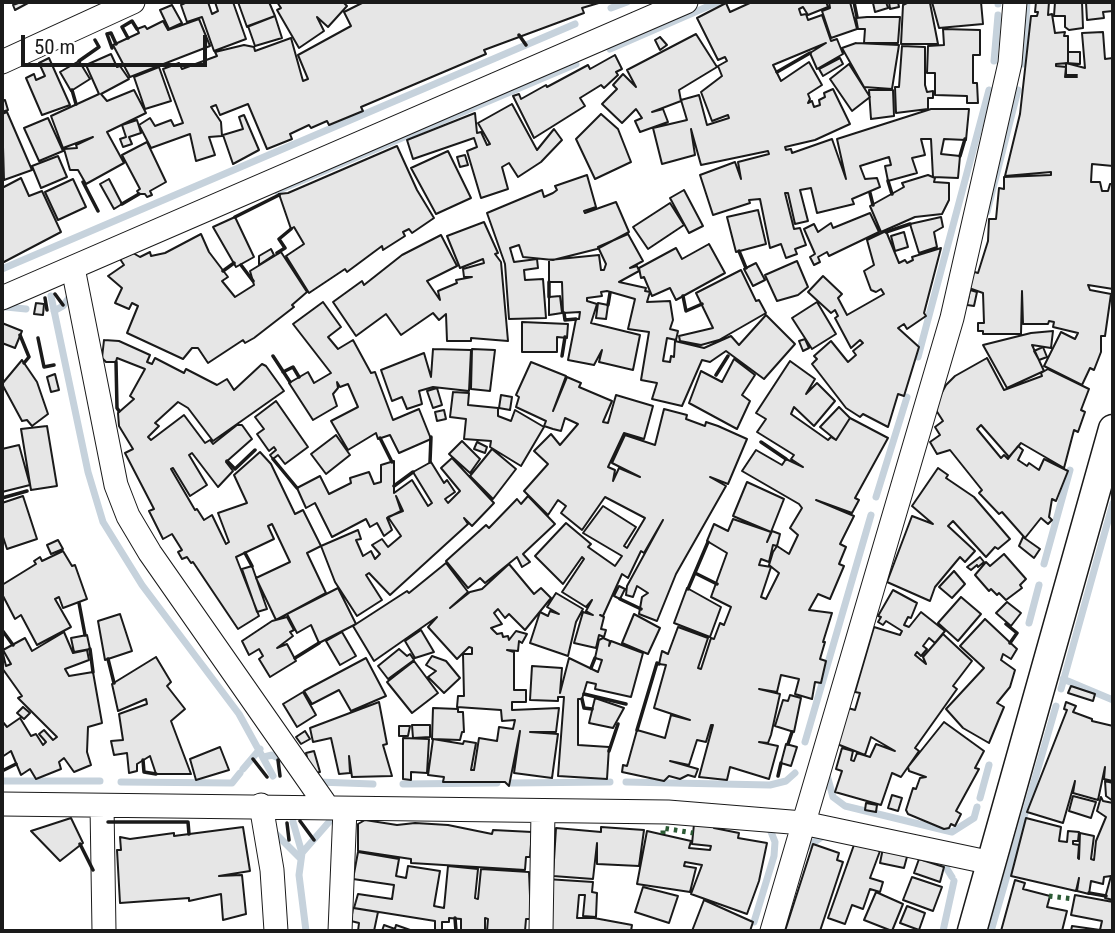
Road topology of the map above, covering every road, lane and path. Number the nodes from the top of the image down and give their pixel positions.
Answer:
1 (133, 2) edge
2 (686, 2) edge
3 (1015, 2) edge
4 (2, 62) edge
5 (73, 268) junction
6 (2, 298) edge
7 (1113, 429) edge
8 (2, 804) edge
9 (261, 805) junction
10 (102, 806) junction
11 (336, 808) junction
12 (543, 811) junction
13 (803, 823) junction
14 (992, 863) junction
15 (104, 931) edge
16 (276, 931) edge
17 (340, 931) edge
18 (541, 931) edge
19 (772, 931) edge
20 (972, 931) edge

1 - 4 street
2 - 5 street
3 - 13 street
5 - 6 street
5 - 11 street
7 - 14 street
8 - 10 street
9 - 10 street
9 - 11 street
9 - 16 street
10 - 15 street
11 - 12 street
11 - 17 street
12 - 13 street
12 - 18 street
13 - 14 street
13 - 19 street
14 - 20 street

